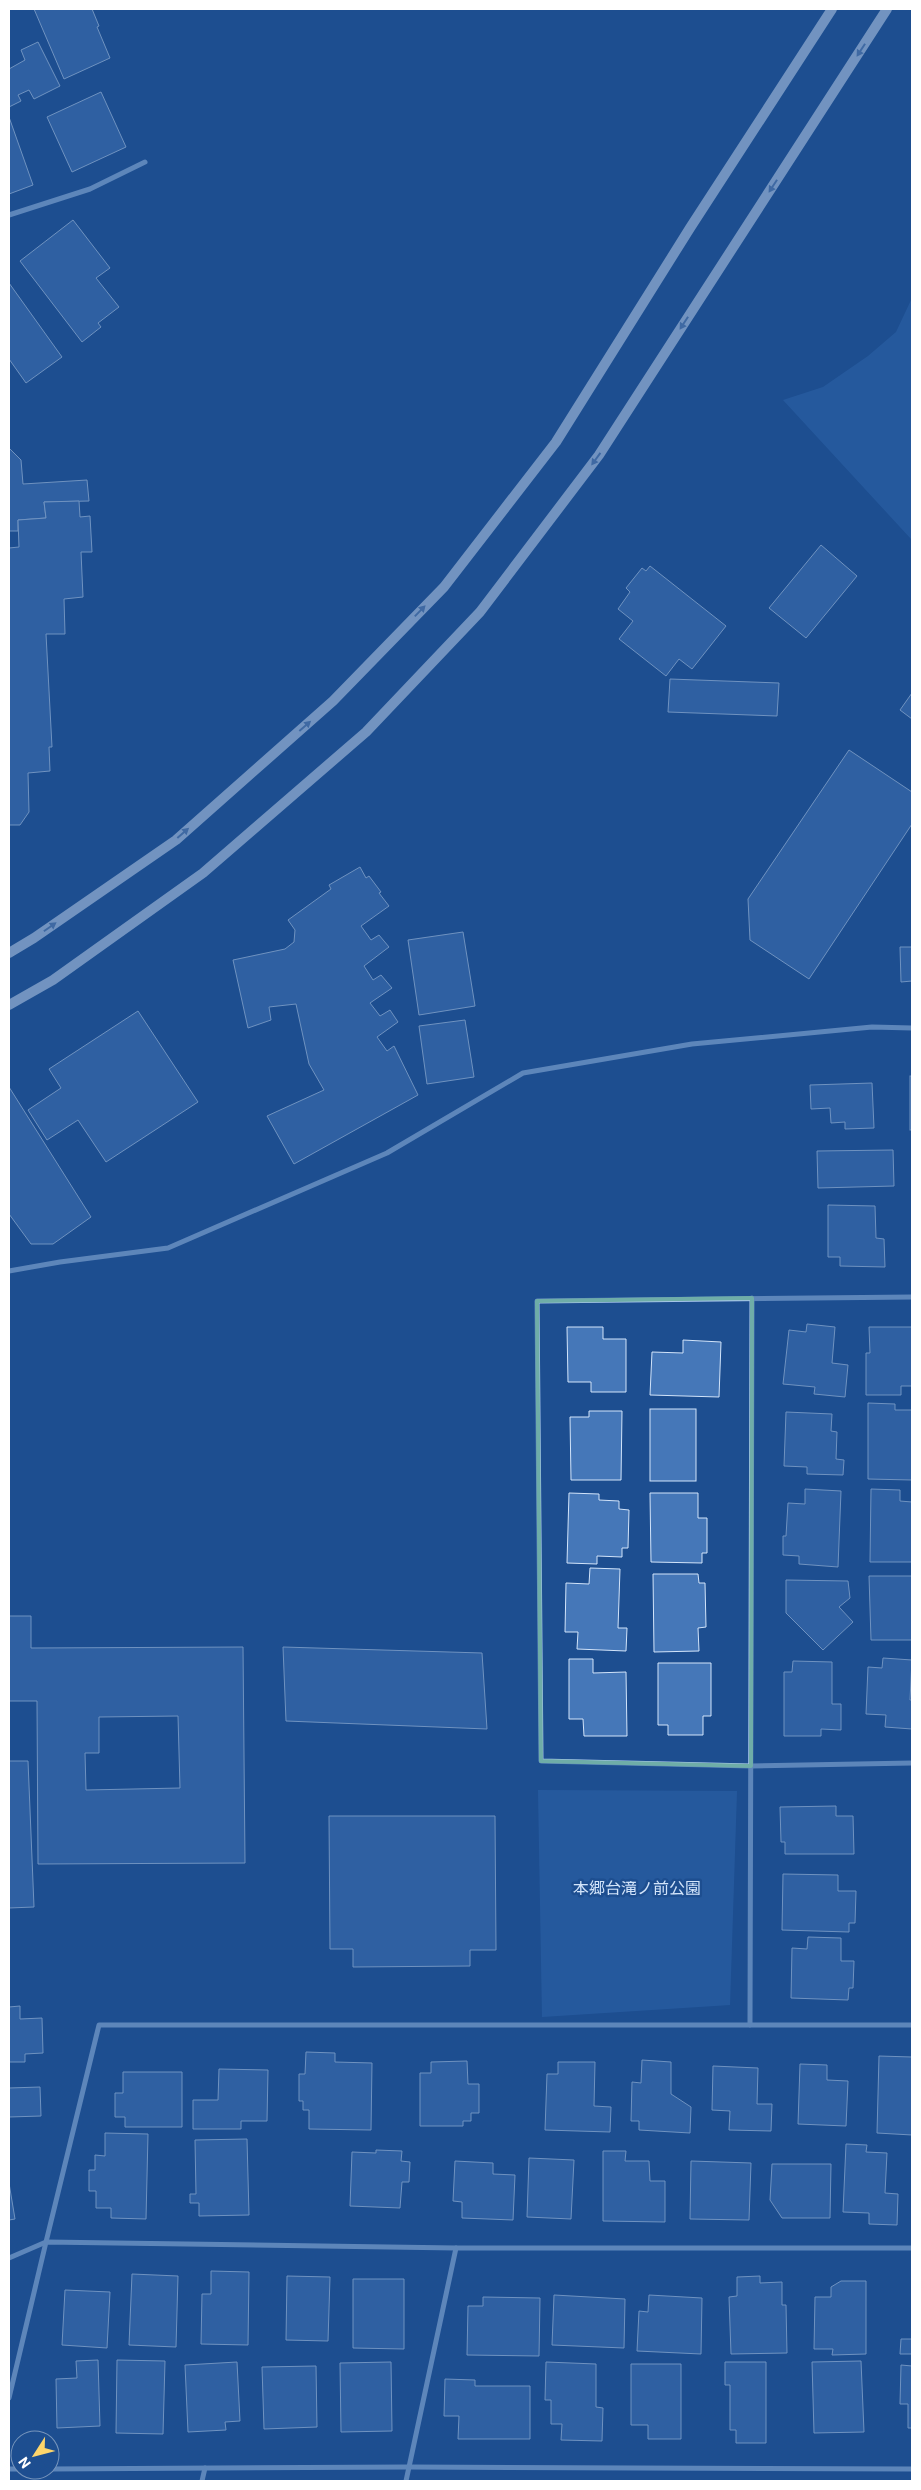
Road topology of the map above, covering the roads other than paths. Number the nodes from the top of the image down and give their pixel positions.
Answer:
1 (832, 9) edge
2 (887, 9) edge
3 (145, 162) dead end
4 (9, 215) edge
5 (9, 953) edge
6 (9, 1005) edge
7 (912, 1028) edge
8 (9, 1271) edge
9 (752, 1298) junction
10 (912, 1298) edge
11 (912, 1763) edge
12 (751, 1766) junction
13 (750, 2025) junction
14 (912, 2025) edge
15 (46, 2242) junction
16 (456, 2248) junction
17 (912, 2248) edge
18 (9, 2258) edge
19 (9, 2398) edge
20 (408, 2467) junction
21 (205, 2468) junction
22 (60, 2469) edge
23 (912, 2469) edge
24 (202, 2481) edge
25 (406, 2481) edge

5 -> 1 street
2 -> 6 street
3 - 4 street
7 - 8 street
9 - 10 street
9 - 12 street
9 - 12 street
11 - 12 street
12 - 13 street
13 - 14 street
13 - 15 street
15 - 16 street
15 - 18 street
15 - 19 street
16 - 17 street
16 - 20 street
20 - 21 street
20 - 23 street
20 - 25 street
21 - 22 street
21 - 24 street

